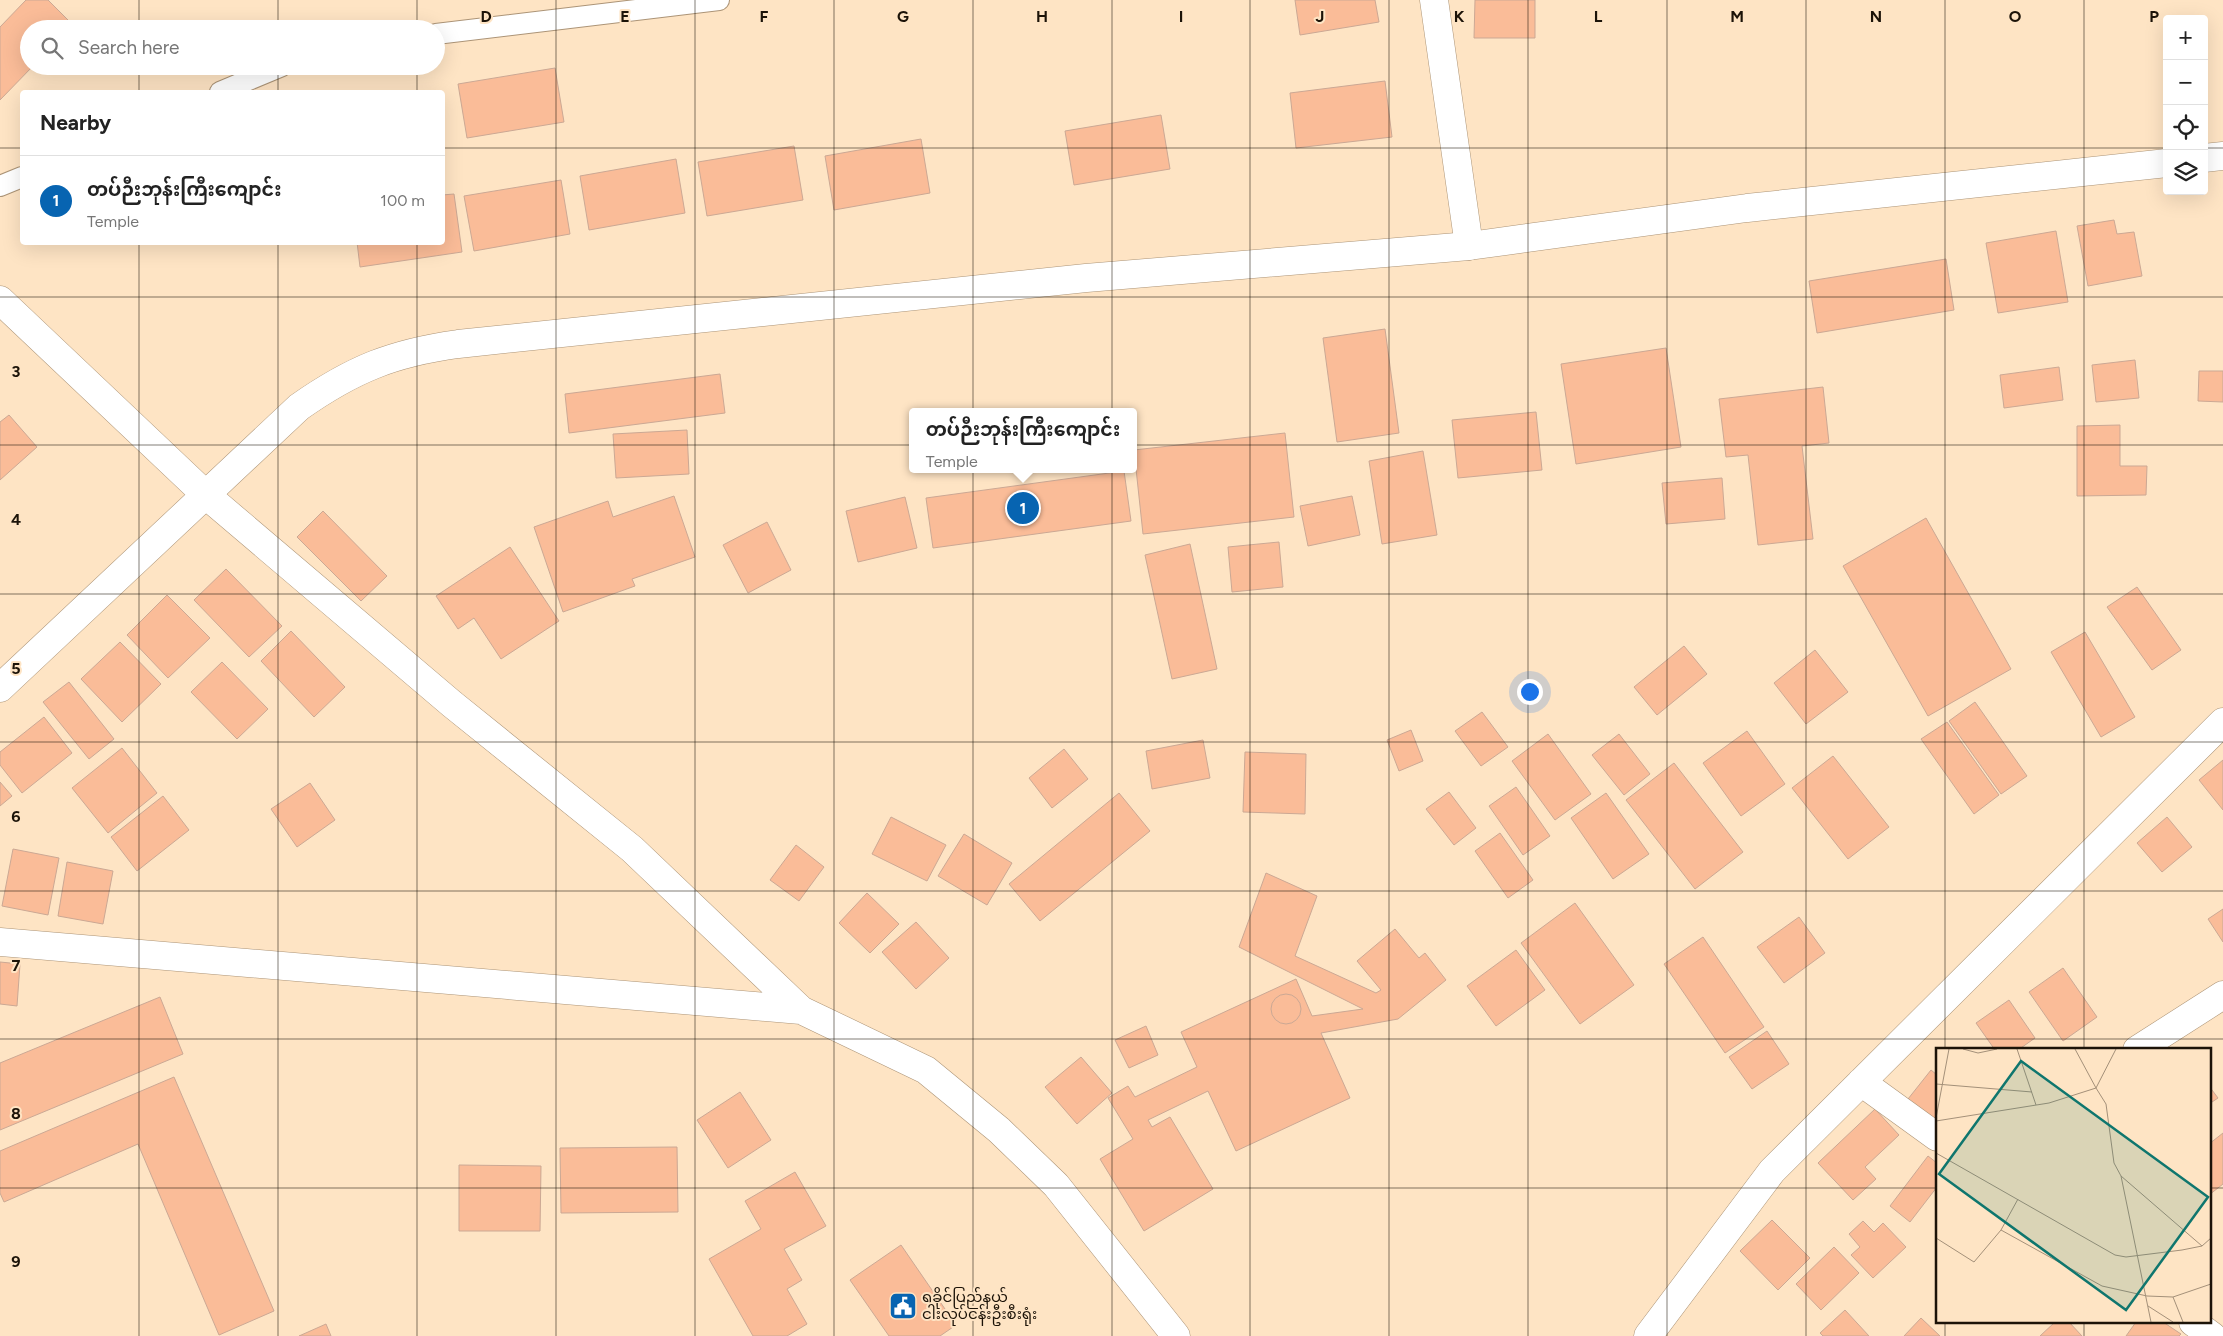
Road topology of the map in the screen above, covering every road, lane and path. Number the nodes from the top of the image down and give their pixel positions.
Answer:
1 (719, 0) edge
2 (1434, 0) edge
3 (445, 33) edge
4 (261, 75) edge
5 (225, 90) edge
6 (2223, 156) edge
7 (2208, 158) edge
8 (2163, 162) edge
9 (20, 178) edge
10 (0, 186) edge
11 (1469, 246) junction
12 (0, 300) edge
13 (206, 495) junction
14 (0, 688) edge
15 (2223, 722) edge
16 (0, 942) edge
17 (2223, 995) edge
18 (801, 1010) junction
19 (2140, 1048) edge
20 (1861, 1082) junction
21 (1936, 1136) edge
22 (2196, 1324) edge
23 (1176, 1336) edge
24 (1648, 1336) edge
25 (2212, 1336) edge

1 - 3 lane
2 - 11 street
4 - 5 lane
6 - 7 street
8 - 11 street
9 - 10 lane
11 - 13 street
12 - 13 street
13 - 14 street
13 - 18 street
15 - 20 street
16 - 18 street
17 - 19 street
18 - 23 street
20 - 21 street
20 - 24 street
22 - 25 street

